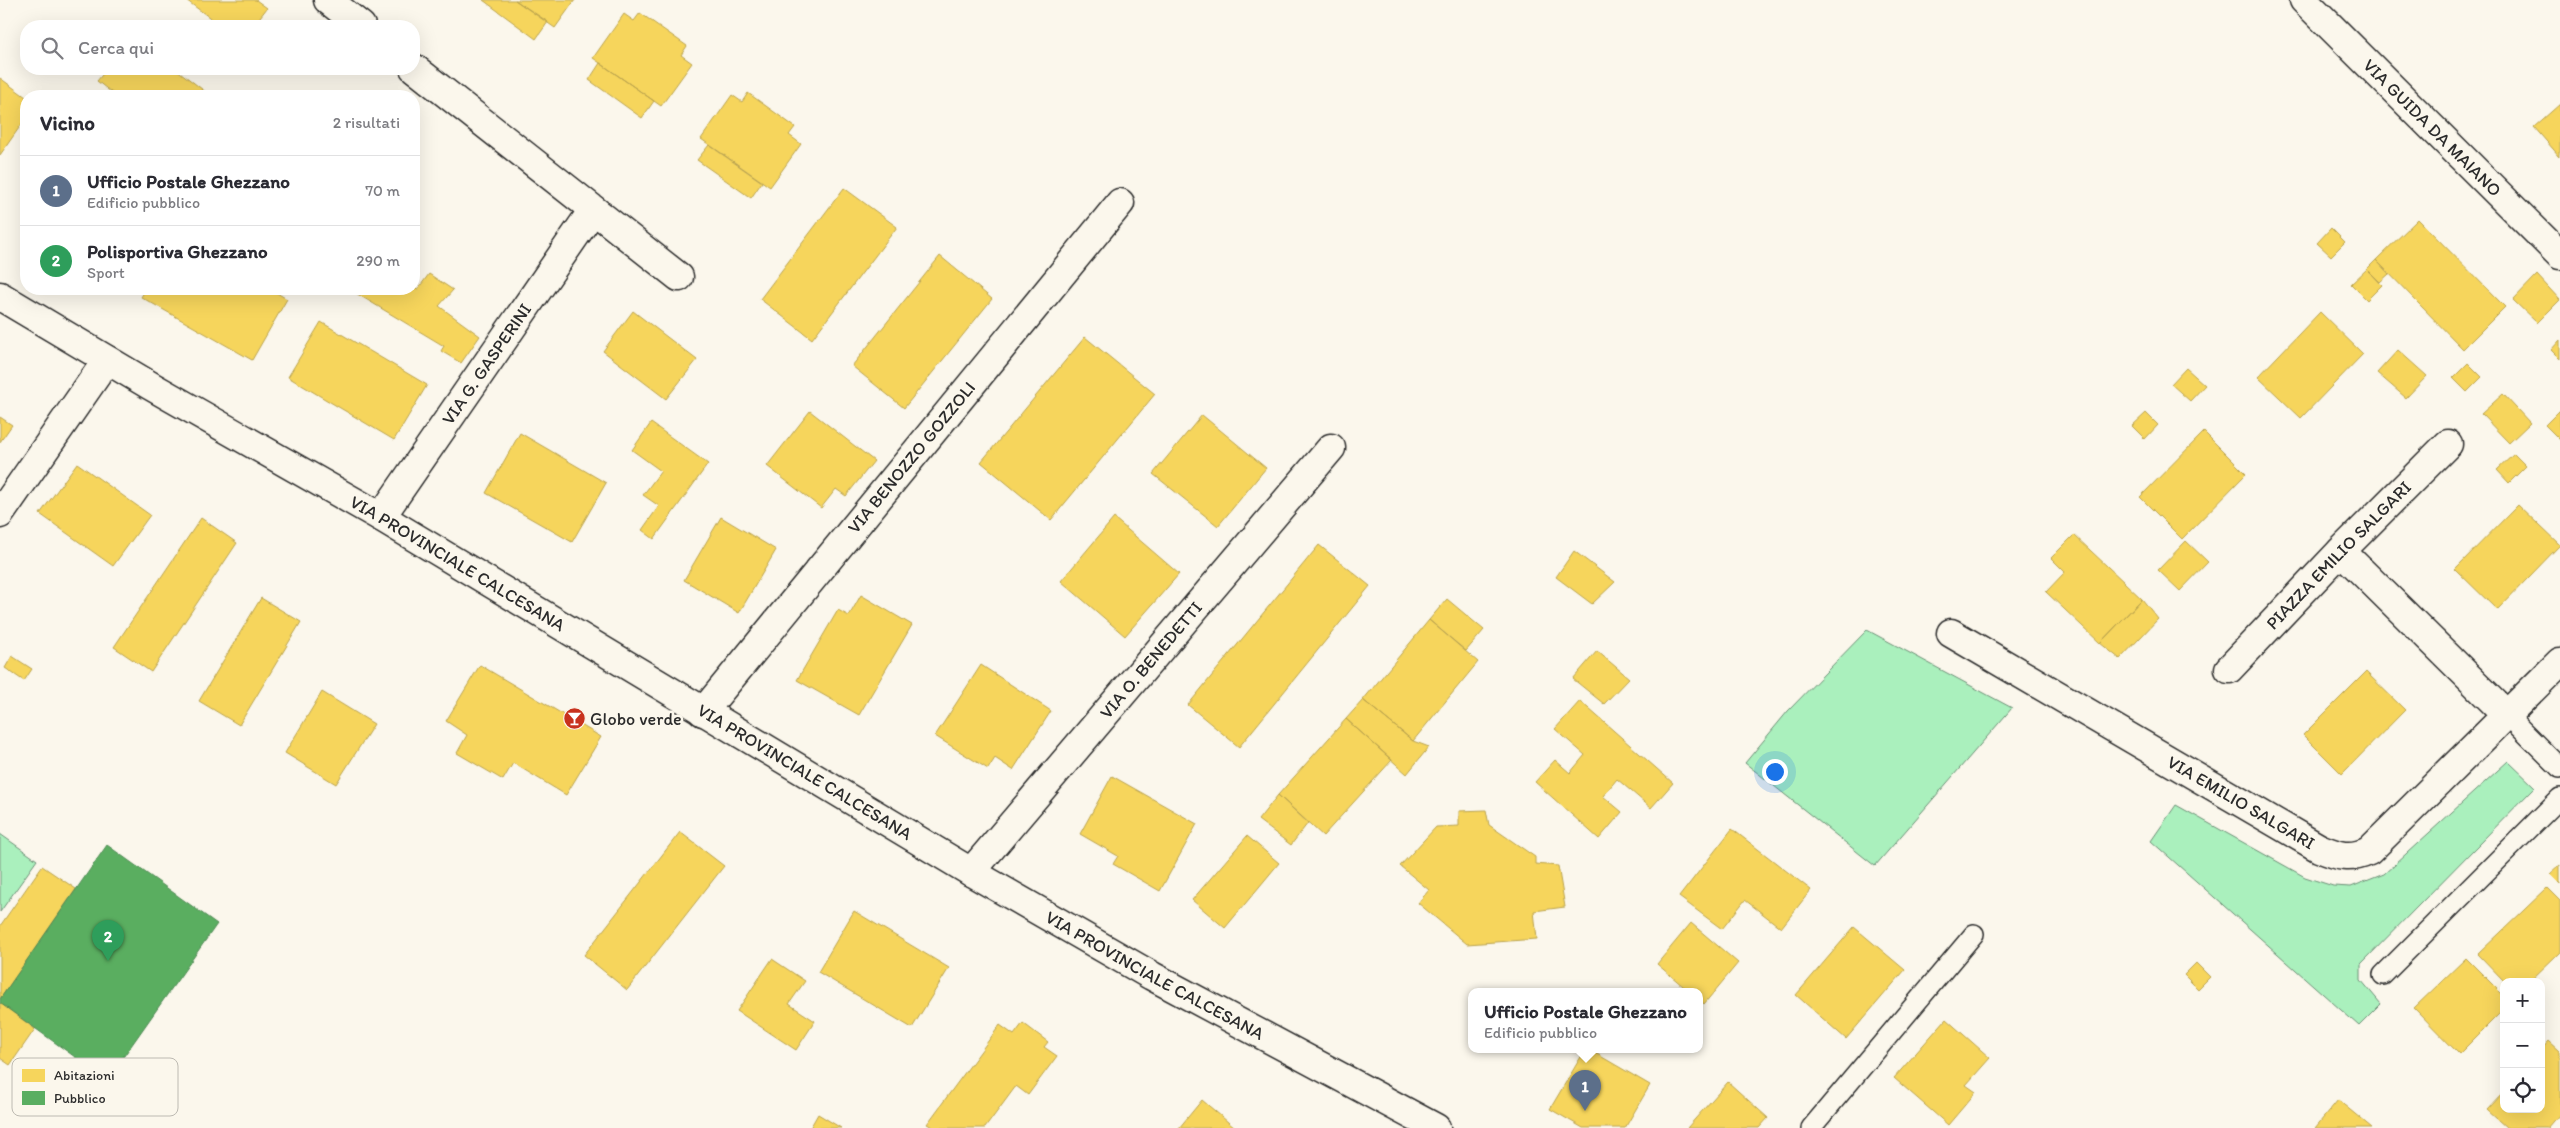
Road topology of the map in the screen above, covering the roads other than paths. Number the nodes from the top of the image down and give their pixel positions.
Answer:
1 (328, 0) edge
2 (2304, 0) edge
3 (353, 20) edge
4 (420, 73) edge
5 (1120, 203) dead end
6 (593, 210) junction
7 (2560, 255) edge
8 (679, 277) dead end
9 (0, 296) edge
10 (107, 360) junction
11 (2448, 444) dead end
12 (1331, 448) dead end
13 (0, 514) edge
14 (381, 517) junction
15 (2341, 551) junction
16 (1951, 633) dead end
17 (2560, 662) edge
18 (2229, 669) dead end
19 (703, 712) junction
20 (2507, 715) junction
21 (2560, 768) edge
22 (2560, 798) edge
23 (971, 872) junction
24 (1974, 934) dead end
25 (2382, 975) dead end
26 (1436, 1128) edge
27 (1811, 1128) edge

1 - 3 street
2 - 7 street, VIA GUIDA DA MAIANO
4 - 6 street
5 - 19 street, VIA BENOZZO GOZZOLI
6 - 8 street
6 - 14 street, VIA G. GASPERINI
9 - 10 street, VIA PROVINCIALE CALCESANA
10 - 13 street
10 - 14 street, VIA PROVINCIALE CALCESANA
11 - 15 street, PIAZZA EMILIO SALGARI
12 - 23 street, VIA O. BENEDETTI
14 - 19 street, VIA PROVINCIALE CALCESANA
15 - 18 street, PIAZZA EMILIO SALGARI
15 - 20 street
16 - 20 street, VIA EMILIO SALGARI
17 - 20 street, VIA EMILIO SALGARI
19 - 23 street, VIA PROVINCIALE CALCESANA
20 - 21 lane
22 - 25 lane
23 - 26 street, VIA PROVINCIALE CALCESANA
24 - 27 lane

